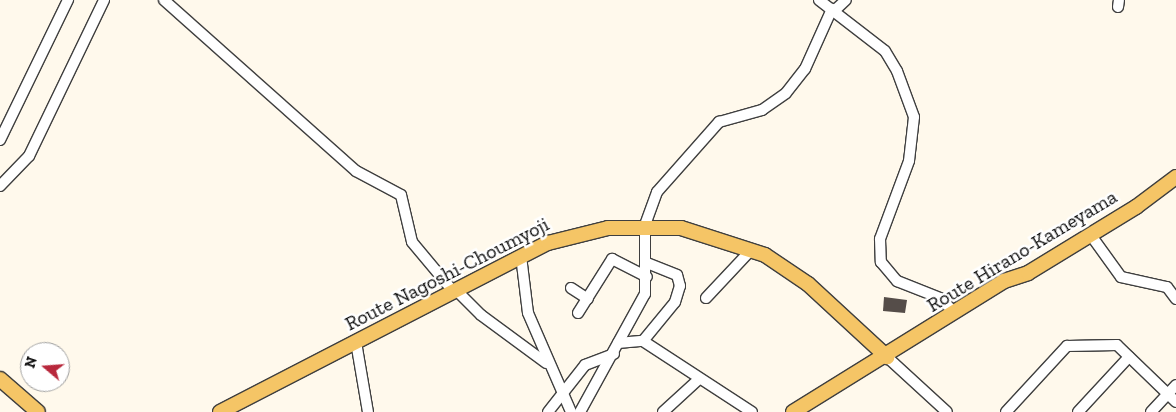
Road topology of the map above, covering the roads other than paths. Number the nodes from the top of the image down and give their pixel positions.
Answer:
1 (68, 0) edge
2 (104, 0) edge
3 (164, 0) edge
4 (819, 0) edge
5 (846, 0) edge
6 (833, 10) junction
7 (0, 140) edge
8 (1176, 177) edge
9 (0, 186) edge
10 (645, 225) junction
11 (1090, 234) junction
12 (752, 249) junction
13 (521, 256) junction
14 (647, 263) junction
15 (648, 277) junction
16 (571, 288) dead end
17 (454, 291) junction
18 (706, 298) dead end
19 (588, 299) junction
20 (1176, 299) edge
21 (578, 313) dead end
22 (955, 313) junction
23 (643, 341) junction
24 (356, 342) junction
25 (618, 343) junction
26 (614, 354) junction
27 (886, 357) junction
28 (1129, 357) junction
29 (546, 364) junction
30 (0, 379) edge
31 (699, 379) junction
32 (1176, 385) edge
33 (15, 392) junction
34 (1168, 394) junction
35 (562, 397) junction
36 (1176, 402) edge
37 (32, 412) edge
38 (38, 412) edge
39 (220, 412) edge
40 (368, 412) edge
41 (548, 412) edge
42 (571, 412) edge
43 (580, 412) edge
44 (663, 412) edge
45 (752, 412) edge
46 (793, 412) edge
47 (947, 412) edge
48 (1006, 412) edge
49 (1078, 412) edge
50 (1151, 412) edge

1 - 7 street
2 - 9 street
3 - 17 street
4 - 6 street
5 - 6 street
6 - 10 street
6 - 22 street
8 - 11 main road, Route Hirano-Kameyama
10 - 12 main road, Route Nagoshi-Choumyoji
10 - 13 main road, Route Nagoshi-Choumyoji
10 - 14 street
11 - 20 street
11 - 22 main road, Route Hirano-Kameyama
12 - 18 street
12 - 27 main road, Route Nagoshi-Choumyoji
13 - 17 main road, Route Nagoshi-Choumyoji
13 - 29 street
14 - 15 street
14 - 23 street
15 - 19 street
15 - 25 street
16 - 19 street
17 - 24 main road, Route Nagoshi-Choumyoji
17 - 29 street
19 - 21 street
22 - 27 main road, Route Hirano-Kameyama
23 - 25 street
23 - 31 street
24 - 39 main road, Route Nagoshi-Choumyoji
24 - 40 street
25 - 26 street
26 - 35 street
26 - 43 street
27 - 46 main road
27 - 47 street
28 - 34 street
28 - 48 street
28 - 49 street
29 - 35 street
30 - 33 main road
31 - 44 street
31 - 45 street
32 - 34 street
33 - 37 street
33 - 38 main road
34 - 36 street
34 - 50 street
35 - 41 street
35 - 42 street

